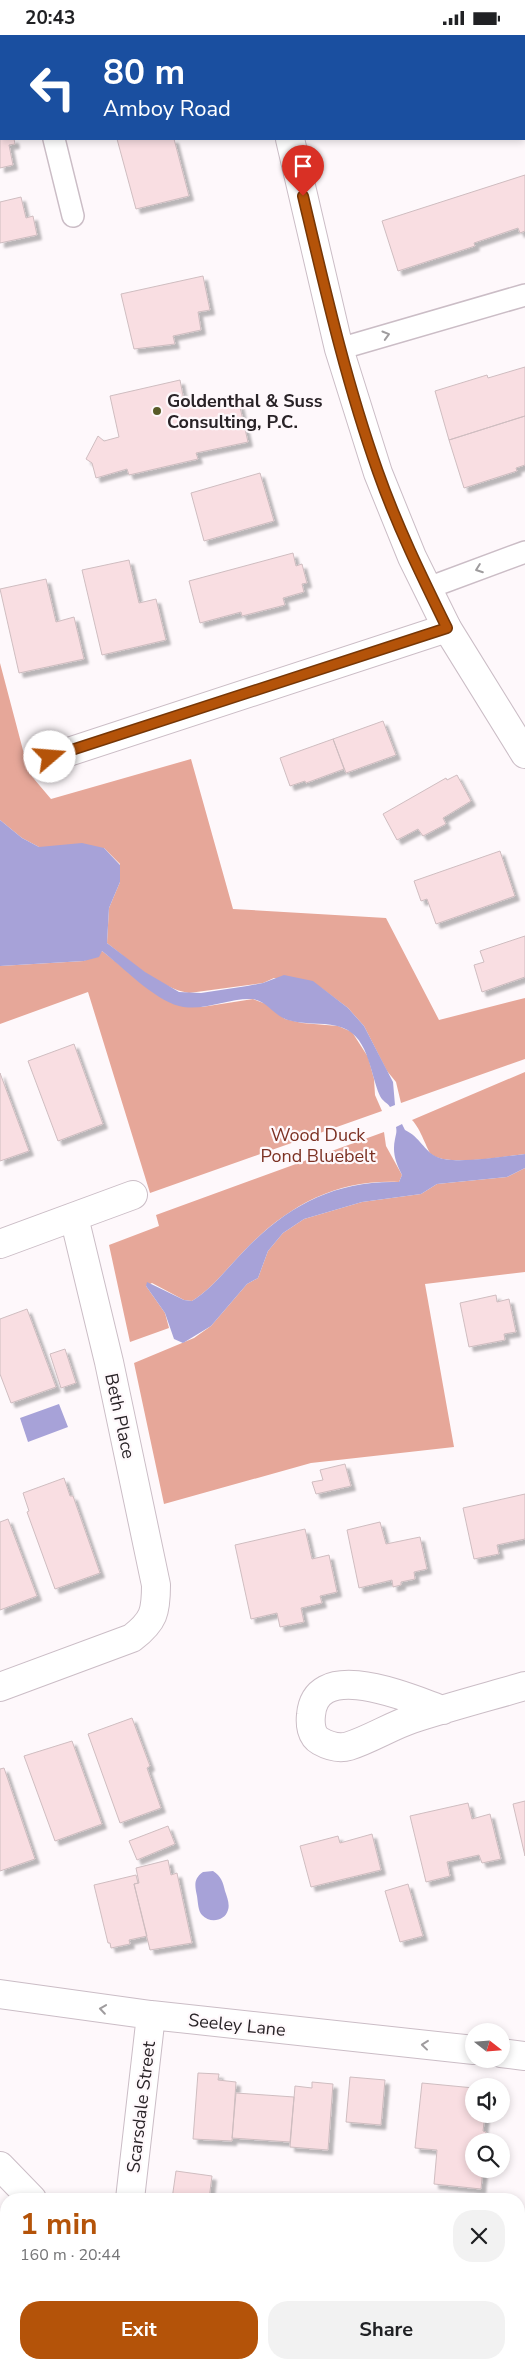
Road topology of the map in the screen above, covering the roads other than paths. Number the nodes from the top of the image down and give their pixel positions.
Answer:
1 (54, 140) edge
2 (290, 140) edge
3 (73, 216) dead end
4 (525, 295) edge
5 (339, 349) junction
6 (525, 552) edge
7 (428, 588) junction
8 (447, 628) junction
9 (525, 755) edge
10 (50, 757) dead end
11 (133, 1195) dead end
12 (74, 1217) junction
13 (0, 1244) edge
14 (525, 1686) edge
15 (0, 1687) edge
16 (442, 1710) dead end
17 (0, 1994) edge
18 (151, 2015) junction
19 (465, 2049) edge
20 (510, 2054) edge
21 (525, 2056) edge
22 (0, 2166) edge
23 (26, 2193) edge
24 (131, 2193) edge

1 - 3 lane
2 - 5 street
5 -> 4 lane
5 - 7 street
6 -> 7 lane
7 - 8 street
8 - 9 street
8 - 10 street
11 - 12 street
12 - 13 street
12 - 15 street, Beth Place
14 - 16 street
18 -> 17 street, Seeley Lane
19 -> 18 street, Seeley Lane
18 - 24 street, Scarsdale Street
20 - 21 street
22 - 23 street

